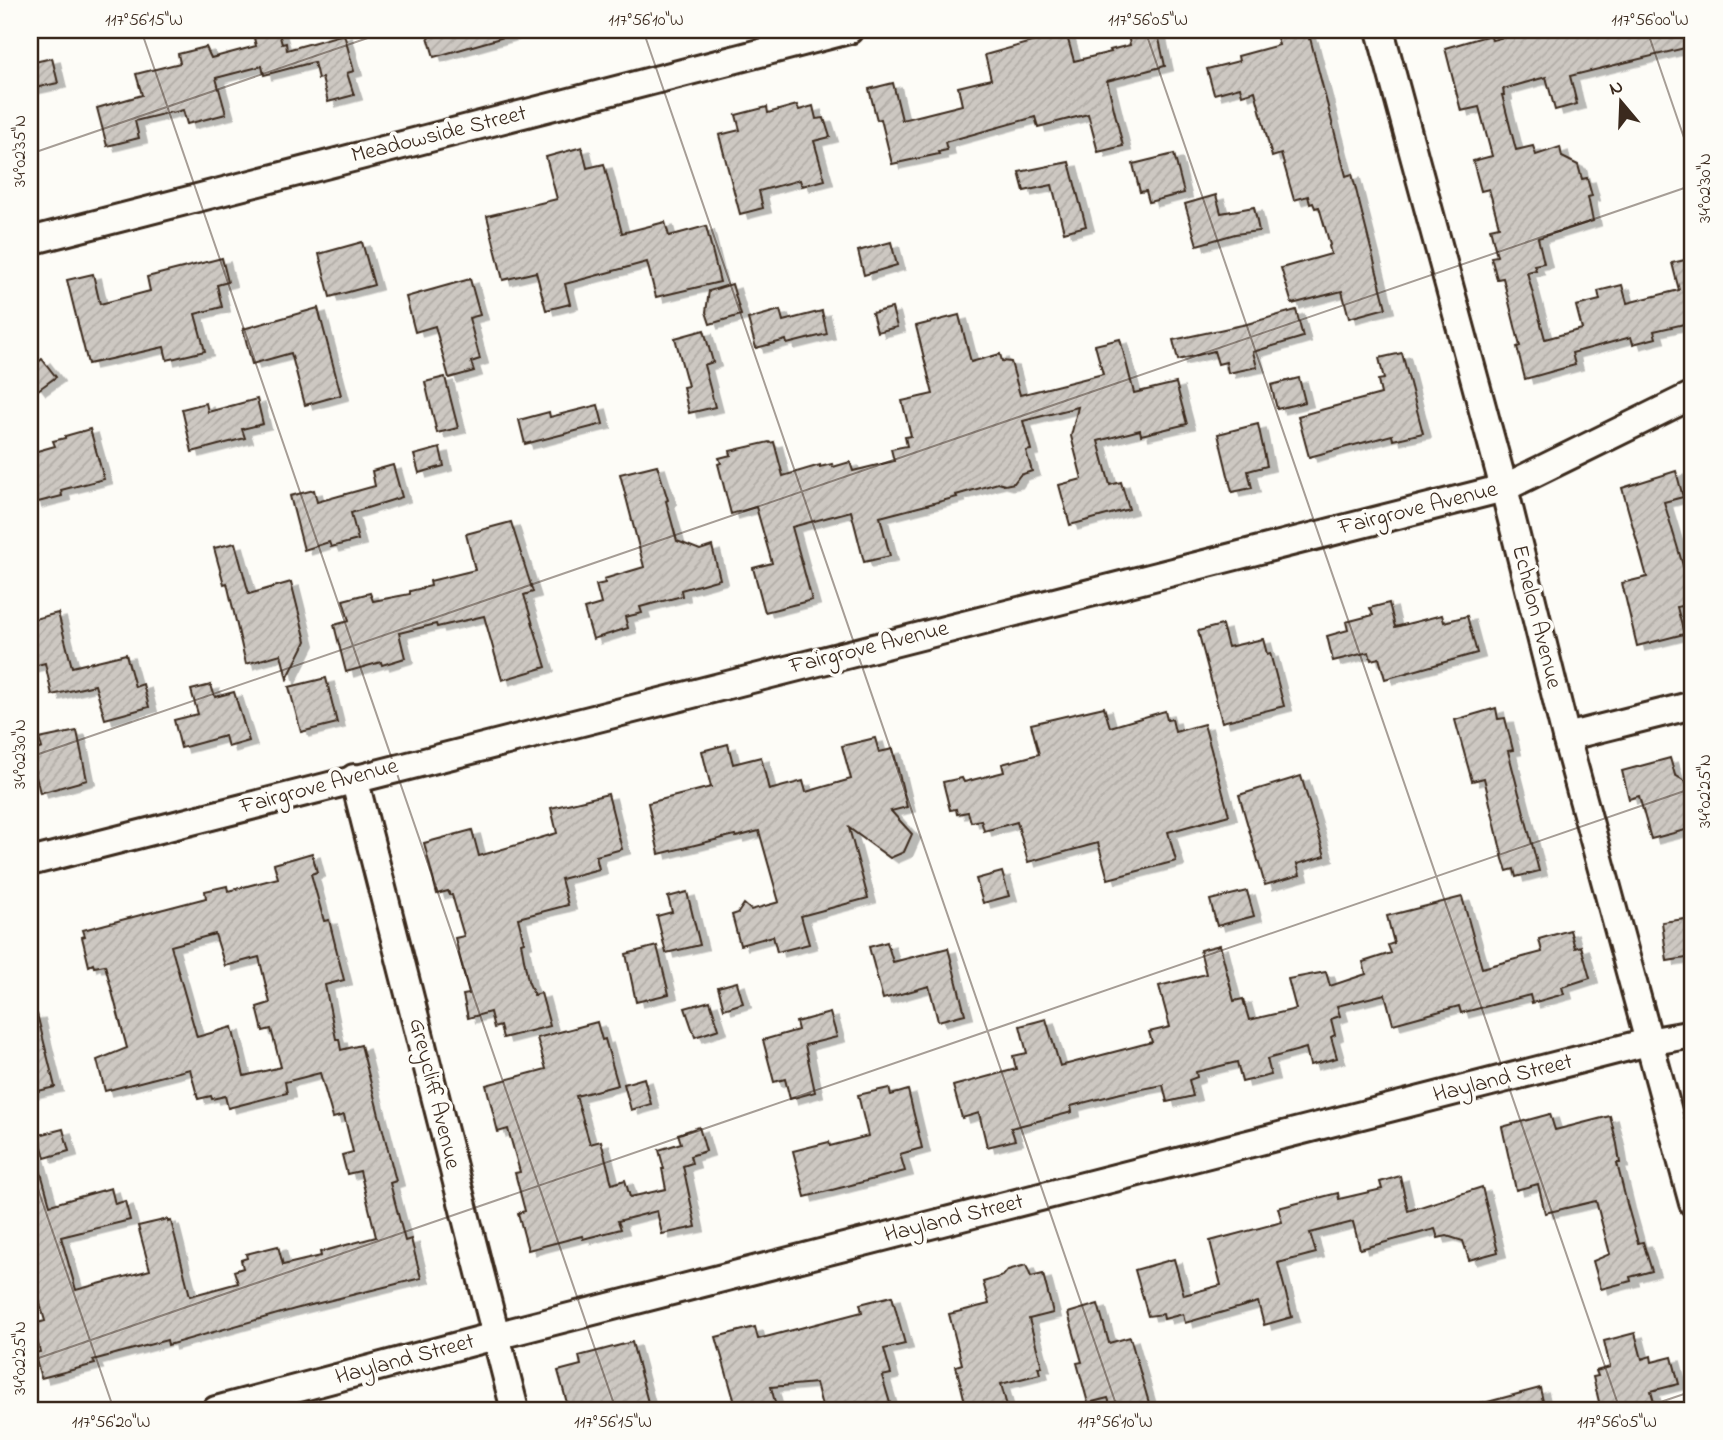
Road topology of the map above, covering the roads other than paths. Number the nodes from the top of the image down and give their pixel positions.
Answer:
1 (849, 30) edge
2 (1380, 30) edge
3 (30, 240) edge
4 (1693, 395) edge
5 (1504, 488) junction
6 (1693, 705) edge
7 (1566, 737) junction
8 (355, 778) junction
9 (30, 862) edge
10 (1693, 1034) edge
11 (1648, 1042) junction
12 (1693, 1203) edge
13 (495, 1336) junction
14 (216, 1410) edge
15 (514, 1410) edge

1 - 3 street, Meadowside Street
2 - 5 street, Echelon Avenue
4 - 5 street, Fairgrove Avenue
5 - 7 street, Echelon Avenue
5 - 8 street, Fairgrove Avenue
6 - 7 street
7 - 11 street, Echelon Avenue
8 - 9 street, Fairgrove Avenue
8 - 13 street, Greycliff Avenue
10 - 11 street, Hayland Street
11 - 12 street, Echelon Avenue
11 - 13 street, Hayland Street
13 - 14 street, Hayland Street
13 - 15 street, Greycliff Avenue

